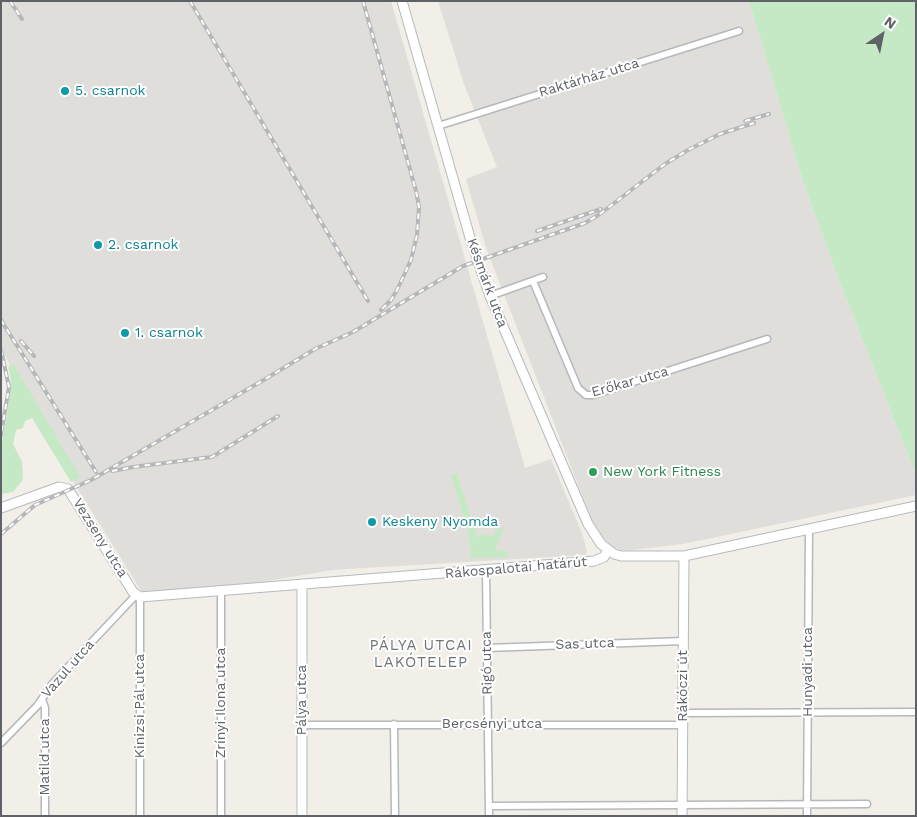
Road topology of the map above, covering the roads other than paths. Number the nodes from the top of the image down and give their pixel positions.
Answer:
1 (402, 1) edge
2 (739, 31) dead end
3 (438, 126) junction
4 (543, 277) dead end
5 (533, 281) junction
6 (490, 296) junction
7 (768, 339) dead end
8 (916, 506) edge
9 (1, 508) edge
10 (809, 529) junction
11 (608, 550) junction
12 (684, 556) junction
13 (486, 570) junction
14 (302, 584) junction
15 (221, 590) junction
16 (138, 596) junction
17 (683, 641) junction
18 (487, 648) junction
19 (42, 699) junction
20 (916, 712) edge
21 (683, 713) junction
22 (808, 713) junction
23 (302, 724) junction
24 (394, 724) junction
25 (488, 724) junction
26 (683, 725) junction
27 (1, 744) edge
28 (682, 804) junction
29 (807, 804) junction
30 (867, 804) dead end
31 (489, 806) junction
32 (45, 816) edge
33 (140, 816) edge
34 (221, 816) edge
35 (302, 816) edge
36 (395, 816) edge
37 (489, 816) edge
38 (682, 816) edge
39 (807, 816) edge

1 - 3 street, Késmárk utca
2 - 3 street, Raktárház utca
3 - 6 street, Késmárk utca
4 - 5 street
5 - 6 street
5 - 7 street, Erőkar utca
6 - 11 street, Késmárk utca
8 - 10 street
9 - 16 street, Vezseny utca
10 - 12 street
10 - 22 street, Hunyadi utca
11 - 12 street
11 - 13 street, Rákospalotai határút
12 - 17 street, Rákóczi út
13 - 14 street, Rákospalotai határút
13 - 18 street, Rigó utca
14 - 15 street, Rákospalotai határút
14 - 23 street, Pálya utca
15 - 16 street, Rákospalotai határút
15 - 34 street, Zrínyi Ilona utca
16 - 19 street, Vazul utca
16 - 33 street, Kinizsi Pál utca
17 - 18 street, Sas utca
17 - 21 street, Rákóczi út
18 - 25 street, Rigó utca
19 - 27 street, Vazul utca
19 - 32 street, Matild utca
20 - 22 street
21 - 22 street
21 - 26 street, Rákóczi út
22 - 29 street, Hunyadi utca
23 - 24 street, Bercsényi utca
23 - 35 street, Pálya utca
24 - 25 street, Bercsényi utca
24 - 36 street
25 - 26 street, Bercsényi utca
25 - 31 street, Rigó utca
26 - 28 street, Rákóczi út
28 - 29 street
28 - 31 street
28 - 38 street, Rákóczi út
29 - 30 street
29 - 39 street, Hunyadi utca
31 - 37 street, Rigó utca

